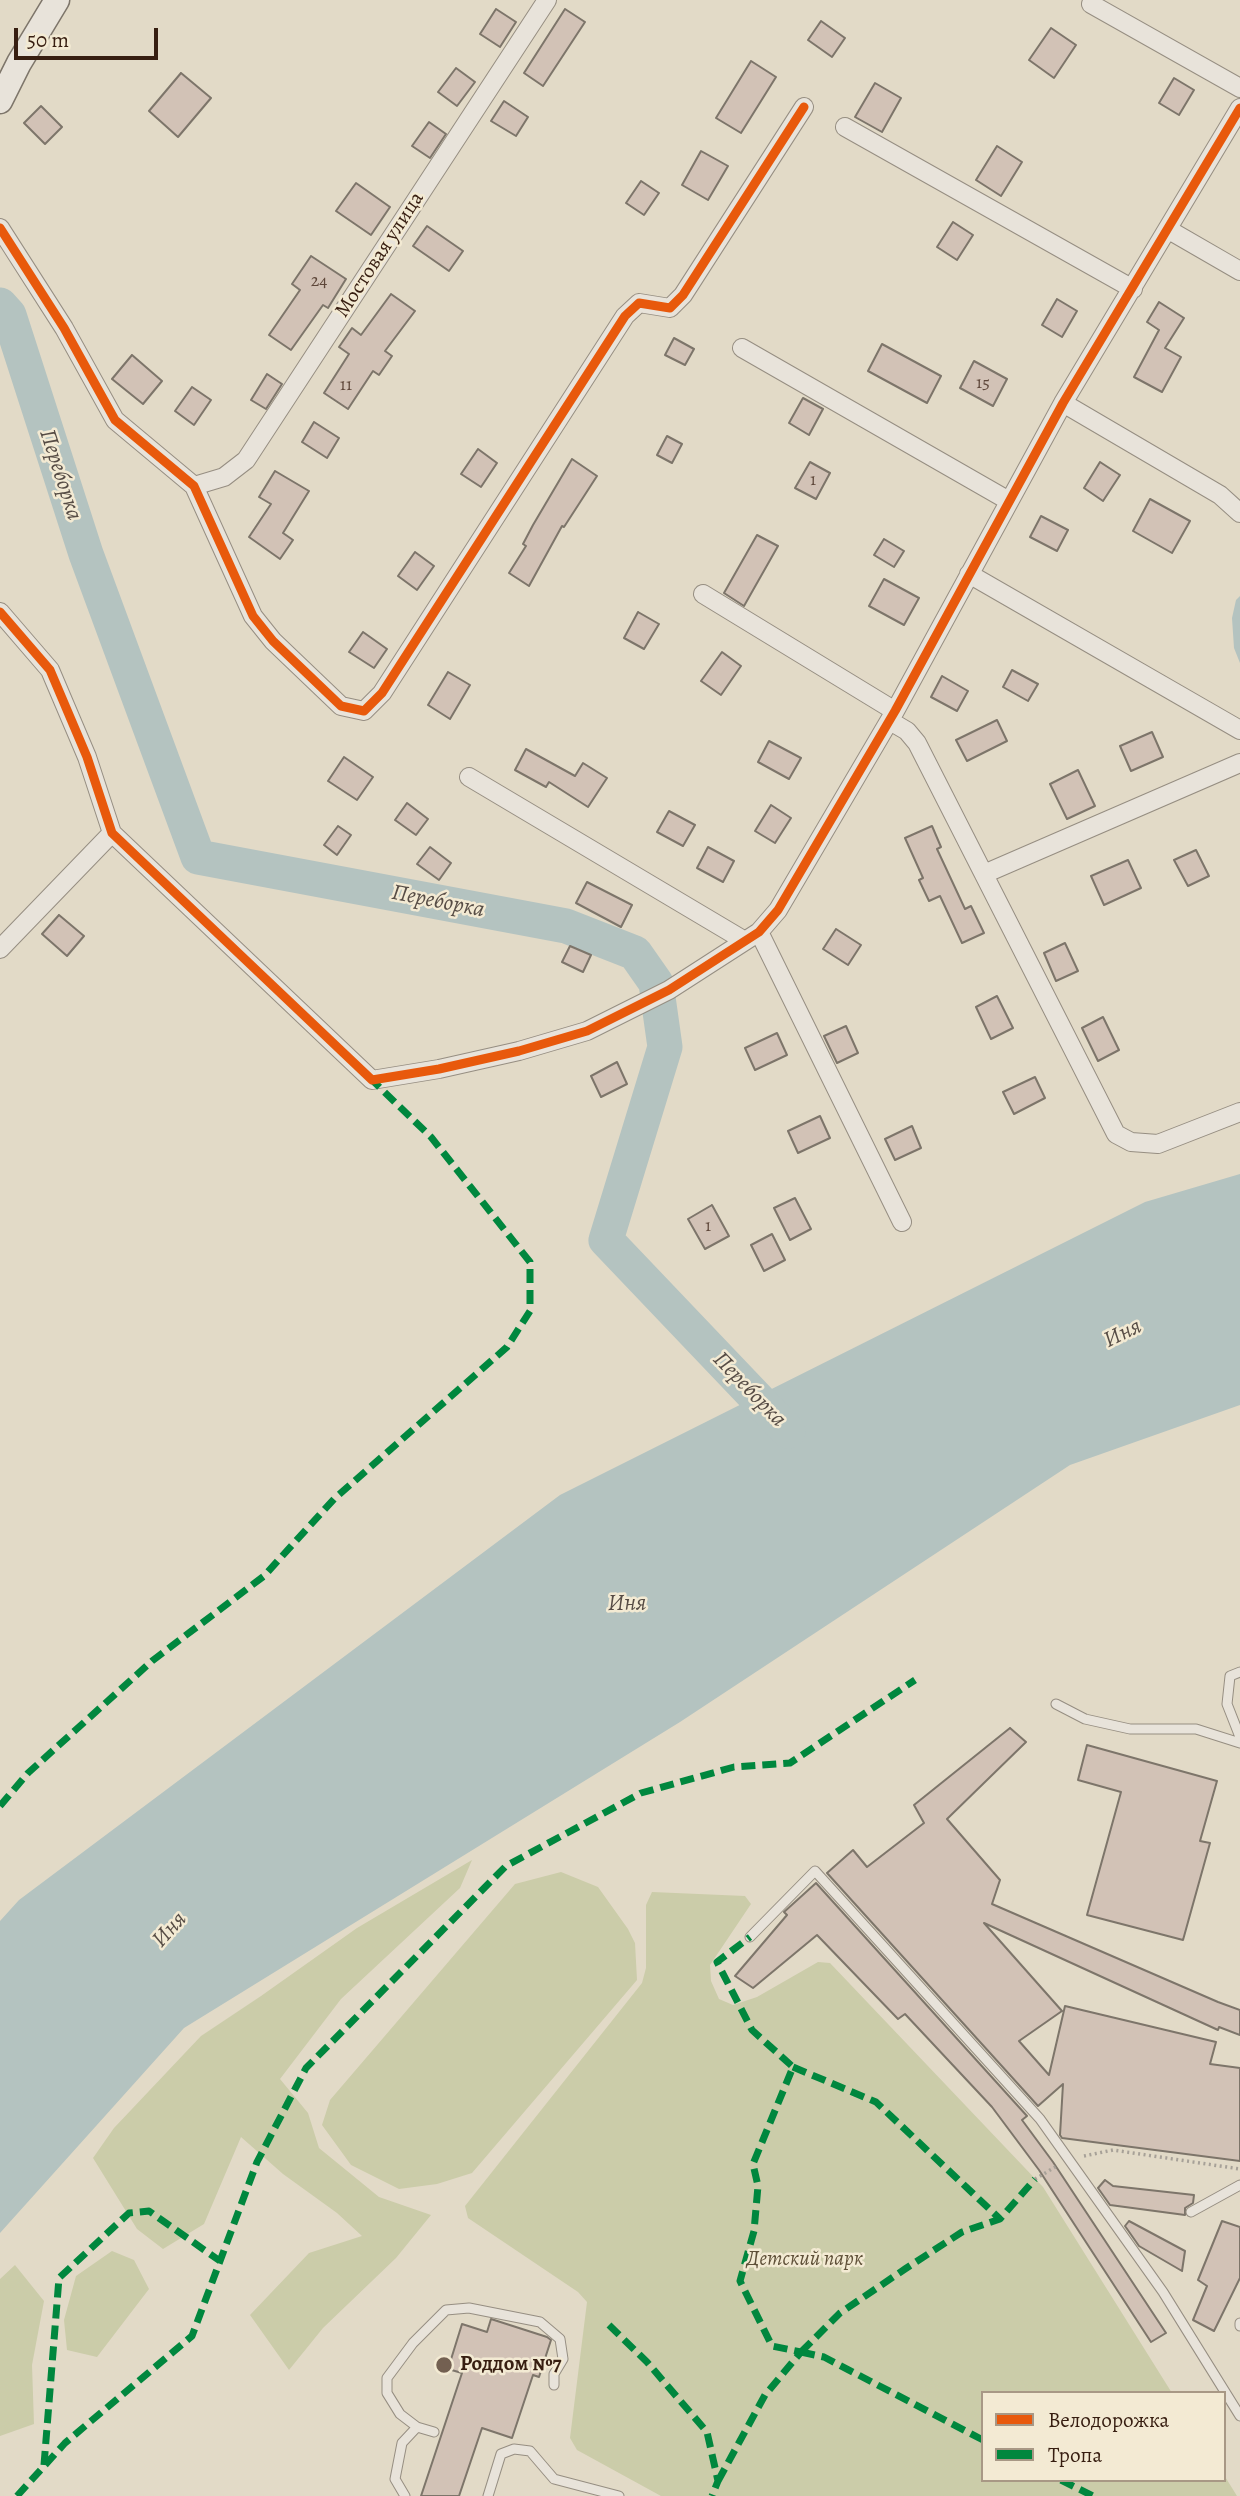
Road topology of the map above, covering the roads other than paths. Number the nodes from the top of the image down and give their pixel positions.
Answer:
1 (57, 0) edge
2 (547, 0) edge
3 (1091, 4) dead end
4 (1240, 88) edge
5 (0, 101) edge
6 (804, 107) dead end
7 (1240, 108) edge
8 (845, 127) dead end
9 (0, 228) edge
10 (1169, 230) junction
11 (1240, 271) edge
12 (1133, 289) junction
13 (742, 348) dead end
14 (1063, 402) junction
15 (194, 486) junction
16 (1009, 501) junction
17 (1240, 513) edge
18 (969, 575) junction
19 (703, 594) dead end
20 (0, 612) edge
21 (893, 716) junction
22 (1240, 729) edge
23 (1240, 763) edge
24 (469, 777) dead end
25 (112, 833) junction
26 (984, 874) junction
27 (752, 936) junction
28 (0, 949) edge
29 (1240, 1112) edge
30 (902, 1222) dead end
31 (1240, 1672) edge
32 (1056, 1704) dead end
33 (1240, 1740) edge
34 (750, 1937) dead end
35 (1240, 2185) edge
36 (1191, 2212) dead end
37 (554, 2385) dead end
38 (1224, 2391) edge
39 (1226, 2393) edge
40 (1240, 2416) edge
41 (416, 2427) junction
42 (434, 2432) dead end
43 (405, 2496) edge
44 (488, 2496) edge
45 (619, 2496) edge

1 - 5 main road
2 - 15 street, Мостовая улица
3 - 4 street
6 - 15 street
7 - 10 street
8 - 12 street
9 - 15 street
10 - 11 street
10 - 12 street
12 - 14 street
13 - 16 street
14 - 16 street
14 - 17 street
16 - 18 street
18 - 21 street
18 - 22 street
19 - 21 street
20 - 25 street
21 - 26 street
21 - 27 street
23 - 26 street
24 - 27 street
25 - 27 street
25 - 28 street
26 - 29 street
27 - 30 street
31 - 33 lane
32 - 33 lane
34 - 38 lane
35 - 36 lane
37 - 41 lane
39 - 40 lane
41 - 42 lane
41 - 43 lane
44 - 45 lane

